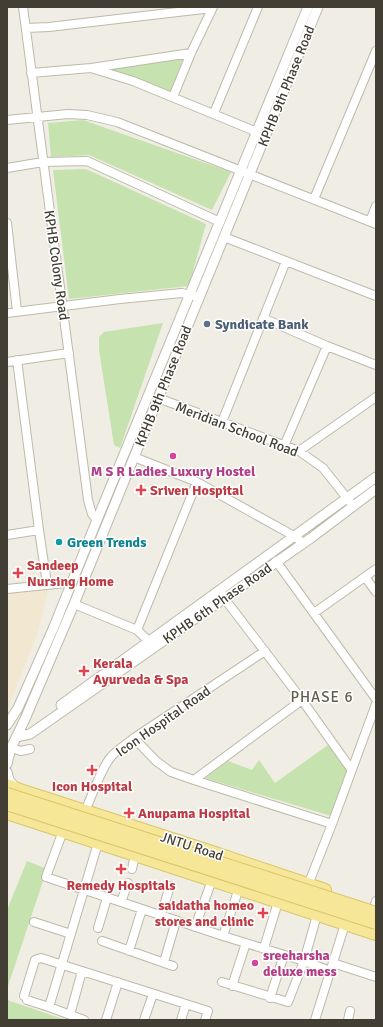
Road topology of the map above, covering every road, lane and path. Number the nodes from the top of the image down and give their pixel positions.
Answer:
1 (23, 7) edge
2 (258, 7) edge
3 (308, 7) edge
4 (318, 7) edge
5 (212, 8) edge
6 (26, 28) junction
7 (376, 50) edge
8 (190, 53) junction
9 (91, 68) junction
10 (32, 73) junction
11 (173, 97) junction
12 (214, 114) junction
13 (37, 117) junction
14 (7, 120) edge
15 (257, 132) junction
16 (43, 162) junction
17 (7, 168) edge
18 (246, 172) junction
19 (314, 199) junction
20 (376, 206) edge
21 (220, 222) junction
22 (373, 222) edge
23 (7, 223) edge
24 (224, 237) junction
25 (286, 261) junction
26 (10, 269) edge
27 (195, 296) junction
28 (376, 296) edge
29 (62, 306) junction
30 (17, 311) junction
31 (7, 313) edge
32 (263, 318) junction
33 (327, 346) junction
34 (69, 353) junction
35 (17, 360) junction
36 (7, 362) edge
37 (376, 365) edge
38 (376, 397) edge
39 (158, 398) junction
40 (222, 422) junction
41 (284, 446) junction
42 (299, 451) junction
43 (134, 457) junction
44 (376, 477) edge
45 (197, 482) junction
46 (376, 489) edge
47 (346, 498) junction
48 (352, 506) junction
49 (97, 520) junction
50 (38, 530) junction
51 (7, 535) edge
52 (294, 536) junction
53 (303, 543) junction
54 (276, 561) junction
55 (376, 569) edge
56 (365, 577) junction
57 (47, 584) junction
58 (71, 586) junction
59 (7, 589) edge
60 (376, 592) edge
61 (222, 595) junction
62 (74, 604) junction
63 (314, 613) junction
64 (137, 630) junction
65 (152, 644) junction
66 (265, 651) junction
67 (376, 699) edge
68 (302, 700) junction
69 (376, 704) edge
70 (25, 719) junction
71 (7, 725) edge
72 (16, 736) junction
73 (134, 738) junction
74 (11, 748) junction
75 (30, 749) dead end
76 (7, 764) edge
77 (351, 769) junction
78 (7, 772) edge
79 (194, 780) junction
80 (10, 788) edge
81 (7, 804) edge
82 (85, 811) junction
83 (7, 813) edge
84 (332, 824) junction
85 (63, 831) junction
86 (98, 844) junction
87 (209, 851) junction
88 (135, 856) junction
89 (132, 869) dead end
90 (200, 876) junction
91 (212, 880) junction
92 (128, 883) dead end
93 (308, 885) junction
94 (170, 886) dead end
95 (239, 888) junction
96 (85, 891) junction
97 (107, 898) junction
98 (121, 902) junction
99 (278, 902) junction
100 (375, 907) edge
101 (142, 909) junction
102 (161, 915) junction
103 (317, 915) junction
104 (176, 921) junction
105 (34, 922) dead end
106 (345, 924) junction
107 (376, 924) edge
108 (195, 927) junction
109 (98, 928) dead end
110 (71, 934) junction
111 (376, 934) edge
112 (223, 936) junction
113 (102, 941) dead end
114 (246, 943) junction
115 (264, 948) junction
116 (129, 951) junction
117 (284, 955) junction
118 (304, 961) junction
119 (164, 962) junction
120 (62, 965) junction
121 (173, 966) dead end
122 (331, 967) junction
123 (82, 971) junction
124 (376, 977) edge
125 (118, 982) junction
126 (222, 982) dead end
127 (232, 986) junction
128 (153, 994) junction
129 (270, 998) junction
130 (186, 1004) junction
131 (49, 1007) junction
132 (350, 1011) dead end
133 (70, 1015) junction
134 (82, 1020) edge
135 (106, 1020) edge
136 (144, 1020) edge
137 (181, 1020) edge
138 (205, 1020) edge
139 (315, 1020) edge
140 (348, 1020) edge

1 - 6 street, KPHB Colony Road
2 - 12 street
3 - 15 street, KPHB 9th Phase Road
4 - 18 street, KPHB 9th Phase Road
5 - 6 street
5 - 8 street
6 - 10 street, KPHB Colony Road
7 - 19 street
8 - 9 street
8 - 11 street
9 - 10 street
9 - 11 street
10 - 13 street, KPHB Colony Road
11 - 12 street
12 - 15 street
13 - 14 street
13 - 16 street, KPHB Colony Road
13 - 18 street
15 - 18 street, KPHB 9th Phase Road
16 - 17 street
16 - 21 street
16 - 29 street, KPHB Colony Road
18 - 19 street
18 - 21 street, KPHB 9th Phase Road
18 - 24 street, KPHB 9th Phase Road
19 - 22 street
20 - 22 street
21 - 27 street, KPHB 9th Phase Road
23 - 26 street
24 - 25 street
24 - 27 street, KPHB 9th Phase Road
25 - 28 street
25 - 32 street
26 - 30 street
27 - 29 street
27 - 39 street, KPHB 9th Phase Road
27 - 49 street, KPHB 9th Phase Road
29 - 30 street
29 - 34 street, KPHB Colony Road
30 - 31 street
32 - 33 street
32 - 40 street
33 - 37 street
33 - 41 street
34 - 35 street
34 - 49 street, KPHB Colony Road
35 - 36 street
35 - 50 street
38 - 42 street
39 - 40 street, Meridian School Road
39 - 43 street, KPHB 9th Phase Road
40 - 41 street, Meridian School Road
41 - 42 street, Meridian School Road
42 - 47 street, Meridian School Road
43 - 45 street
43 - 62 street, KPHB 9th Phase Road
44 - 47 street, KPHB 6th Phase Road
45 - 52 street
45 - 64 street
46 - 48 street, KPHB 6th Phase Road
47 - 48 street, Meridian School Road
47 - 52 street, KPHB 6th Phase Road
48 - 53 street, KPHB 6th Phase Road
49 - 58 street, KPHB 9th Phase Road
50 - 51 street
50 - 57 street
52 - 53 street
52 - 61 street, KPHB 6th Phase Road
53 - 54 street, KPHB 6th Phase Road
54 - 61 street, KPHB 6th Phase Road
54 - 63 street
55 - 56 street
56 - 60 street
56 - 63 street
57 - 58 street
57 - 59 street
58 - 71 street, KPHB 9th Phase Road
61 - 65 street, KPHB 6th Phase Road
61 - 66 street
62 - 64 street
62 - 70 street, KPHB 9th Phase Road
63 - 67 street
64 - 65 street
65 - 70 street, KPHB 6th Phase Road
65 - 72 street, KPHB 6th Phase Road
66 - 68 street
66 - 73 street, Icon Hospital Road
68 - 77 street
68 - 79 street
69 - 77 street
70 - 72 street, KPHB 9th Phase Road
72 - 74 street, KPHB 9th Phase Road
73 - 79 street
73 - 82 street, Icon Hospital Road
74 - 75 street
74 - 76 street, KPHB 9th Phase Road
77 - 84 street
78 - 80 street
79 - 84 street
80 - 82 main road, JNTU Road
80 - 100 main road, bridge
81 - 107 main road, bridge
82 - 87 main road, JNTU Road
83 - 85 main road, JNTU Road
84 - 93 street
85 - 86 main road, JNTU Road
85 - 96 street
86 - 88 main road, JNTU Road
86 - 96 street
87 - 90 main road
87 - 93 main road, JNTU Road
88 - 89 street
88 - 90 main road, JNTU Road
90 - 91 main road, JNTU Road
91 - 95 main road, JNTU Road
91 - 108 street
92 - 98 street
93 - 100 main road, JNTU Road
94 - 102 street
95 - 99 main road, JNTU Road
95 - 112 street
96 - 97 street
96 - 110 street
97 - 98 street
97 - 109 street
98 - 101 street
99 - 103 main road, JNTU Road
99 - 115 street
101 - 102 street
101 - 116 street
102 - 104 street
103 - 106 main road, JNTU Road
103 - 118 street
104 - 108 street
104 - 119 street
105 - 110 street
106 - 111 main road, JNTU Road
106 - 122 street
108 - 112 street
110 - 120 street
112 - 114 street
113 - 116 street
114 - 115 street
114 - 127 street
115 - 117 street
116 - 119 street
117 - 118 street
117 - 129 street
118 - 122 street
118 - 129 street
119 - 121 street
120 - 123 street
120 - 131 street
120 - 131 street
122 - 124 street
122 - 139 street
123 - 125 street
123 - 133 street
125 - 128 street
125 - 135 street
126 - 127 street
127 - 129 street
128 - 130 street
128 - 136 street
130 - 137 street
130 - 138 street
131 - 133 street
132 - 140 street
133 - 134 street

